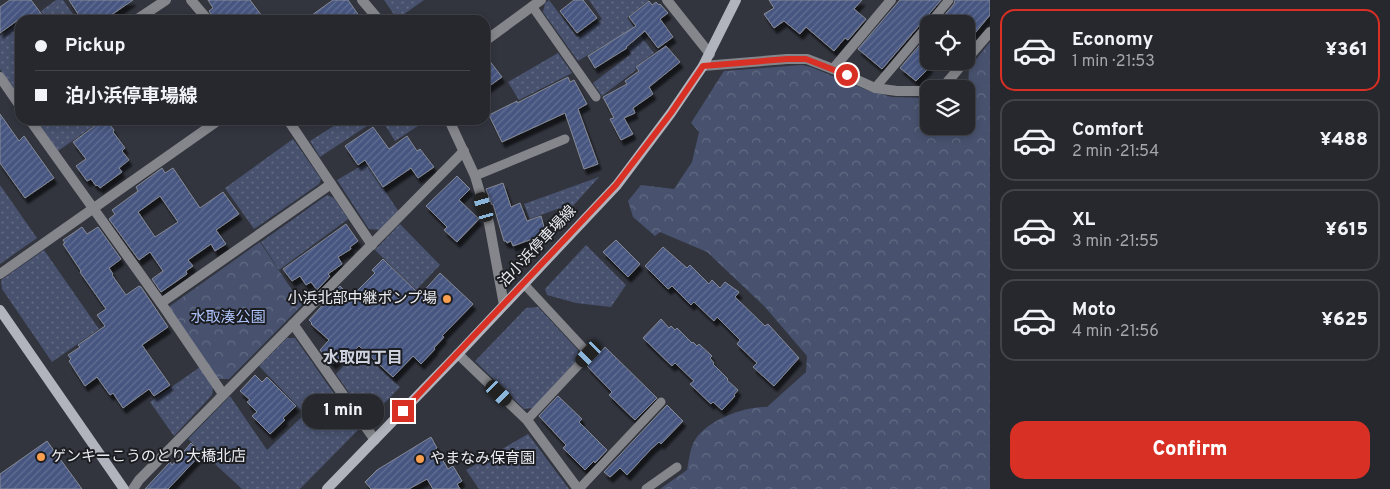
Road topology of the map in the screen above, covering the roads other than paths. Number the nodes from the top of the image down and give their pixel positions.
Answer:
1 (166, 0) edge
2 (191, 0) edge
3 (362, 0) edge
4 (667, 0) edge
5 (736, 0) edge
6 (891, 0) edge
7 (949, 0) edge
8 (537, 3) edge
9 (144, 15) edge
10 (204, 15) edge
11 (375, 15) edge
12 (936, 15) edge
13 (990, 32) edge
14 (920, 35) edge
15 (490, 37) edge
16 (975, 50) edge
17 (710, 54) junction
18 (703, 66) junction
19 (833, 69) junction
20 (958, 70) edge
21 (0, 78) edge
22 (949, 80) edge
23 (875, 88) junction
24 (920, 91) edge
25 (15, 97) edge
26 (596, 97) dead end
27 (33, 125) edge
28 (212, 125) edge
29 (291, 125) edge
30 (451, 125) edge
31 (566, 139) dead end
32 (464, 151) junction
33 (475, 176) junction
34 (332, 184) junction
35 (92, 209) junction
36 (372, 245) junction
37 (0, 274) edge
38 (524, 284) junction
39 (161, 303) junction
40 (504, 305) junction
41 (0, 310) edge
42 (293, 324) junction
43 (458, 354) junction
44 (223, 394) junction
45 (661, 402) dead end
46 (527, 420) junction
47 (375, 440) junction
48 (678, 467) dead end
49 (124, 489) edge
50 (133, 489) edge
51 (327, 489) edge
52 (579, 489) edge
53 (646, 489) edge

1 - 9 street
2 - 10 street
3 - 11 street
4 - 17 street
5 - 17 main road, 泊小浜停車場線
6 - 19 street
7 - 12 lane
8 - 15 street
8 - 26 lane
13 - 16 street
14 - 23 lane
17 - 18 main road, 泊小浜停車場線
18 - 19 street
18 - 38 main road, 泊小浜停車場線
19 - 23 street
20 - 22 street
21 - 25 street
23 - 24 street
27 - 35 street
28 - 35 street
29 - 34 street
30 - 32 street
31 - 33 lane
32 - 33 street
32 - 36 street
33 - 40 street
34 - 36 street
34 - 39 street
35 - 37 street
35 - 39 street
36 - 42 street
38 - 40 main road, 泊小浜停車場線
38 - 46 lane
39 - 44 street
40 - 43 main road, 泊小浜停車場線
41 - 49 main road
42 - 44 street
42 - 47 street
43 - 46 street
43 - 47 main road, 泊小浜停車場線
44 - 50 street
45 - 52 lane
46 - 52 street
47 - 51 main road, 泊小浜停車場線
48 - 53 lane

